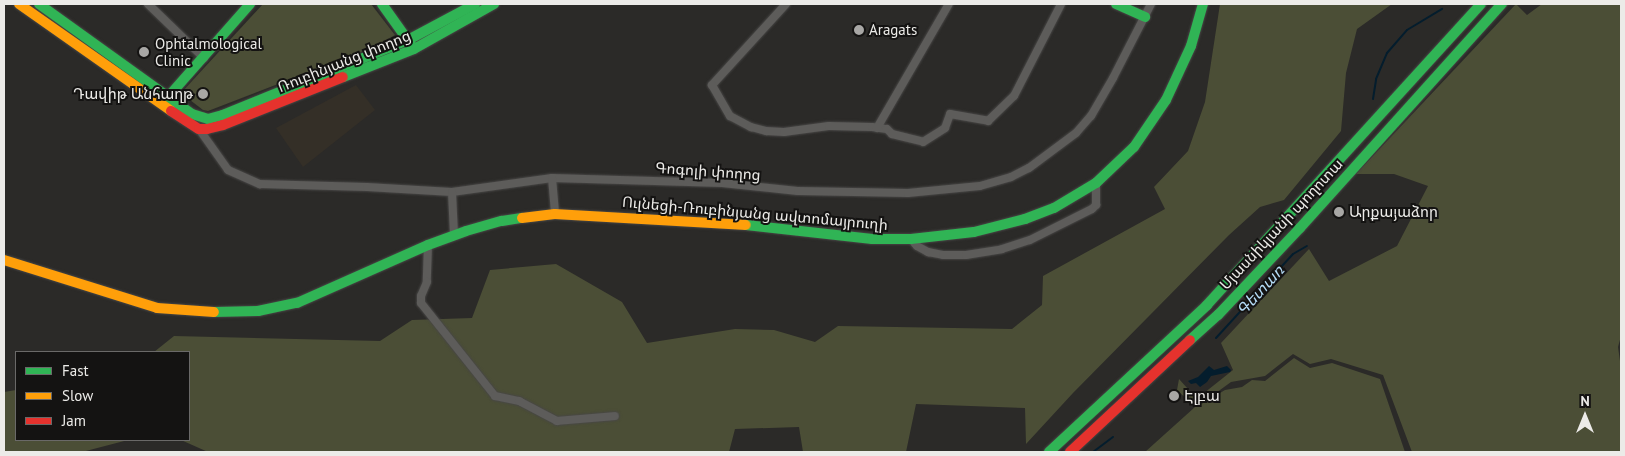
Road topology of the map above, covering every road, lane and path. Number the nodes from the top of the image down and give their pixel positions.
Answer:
1 (19, 4) edge
2 (39, 4) edge
3 (148, 4) edge
4 (382, 4) edge
5 (475, 4) edge
6 (494, 4) edge
7 (786, 4) edge
8 (949, 4) edge
9 (1061, 4) edge
10 (1116, 4) edge
11 (1151, 4) edge
12 (1202, 4) edge
13 (1481, 4) edge
14 (1502, 4) edge
15 (248, 5) edge
16 (1145, 17) junction
17 (408, 40) junction
18 (414, 49) junction
19 (204, 58) junction
20 (168, 97) junction
21 (877, 128) junction
22 (199, 129) junction
23 (552, 178) junction
24 (1096, 182) junction
25 (452, 192) junction
26 (555, 214) junction
27 (454, 235) junction
28 (911, 239) junction
29 (428, 245) junction
30 (4, 260) edge
31 (615, 416) dead end
32 (1049, 452) edge
33 (1070, 452) edge

1 - 22 main road
2 - 20 main road
3 - 19 street
4 - 17 main road
5 - 17 main road, Ռուբինյանց փողոց
6 - 18 main road, Ռուբինյանց փողոց
7 - 21 street
8 - 21 street
9 - 21 street
10 - 16 main road
11 - 16 street, Գոգոլի փողոց
12 - 24 main road, Ուլնեցի-Ռուբինյանց ավտոմայրուղի
13 - 32 main road, Մյասնիկյանի պողոտա
14 - 33 main road, Մյասնիկյանի պողոտա
15 - 19 main road
16 - 23 street, Գոգոլի փողոց
17 - 18 main road
17 - 20 main road, Ռուբինյանց փողոց
18 - 22 main road, Ռուբինյանց փողոց
19 - 20 main road
22 - 25 street, Գոգոլի փողոց
23 - 25 street, Գոգոլի փողոց
23 - 26 street
24 - 28 main road, Ուլնեցի-Ռուբինյանց ավտոմայրուղի
24 - 28 street
25 - 27 street
26 - 27 main road, Ուլնեցի-Ռուբինյանց ավտոմայրուղի
26 - 28 main road, Ուլնեցի-Ռուբինյանց ավտոմայրուղի
27 - 29 main road, Ուլնեցի-Ռուբինյանց ավտոմայրուղի
29 - 30 main road, Ուլնեցի-Ռուբինյանց ավտոմայրուղի
29 - 31 street

